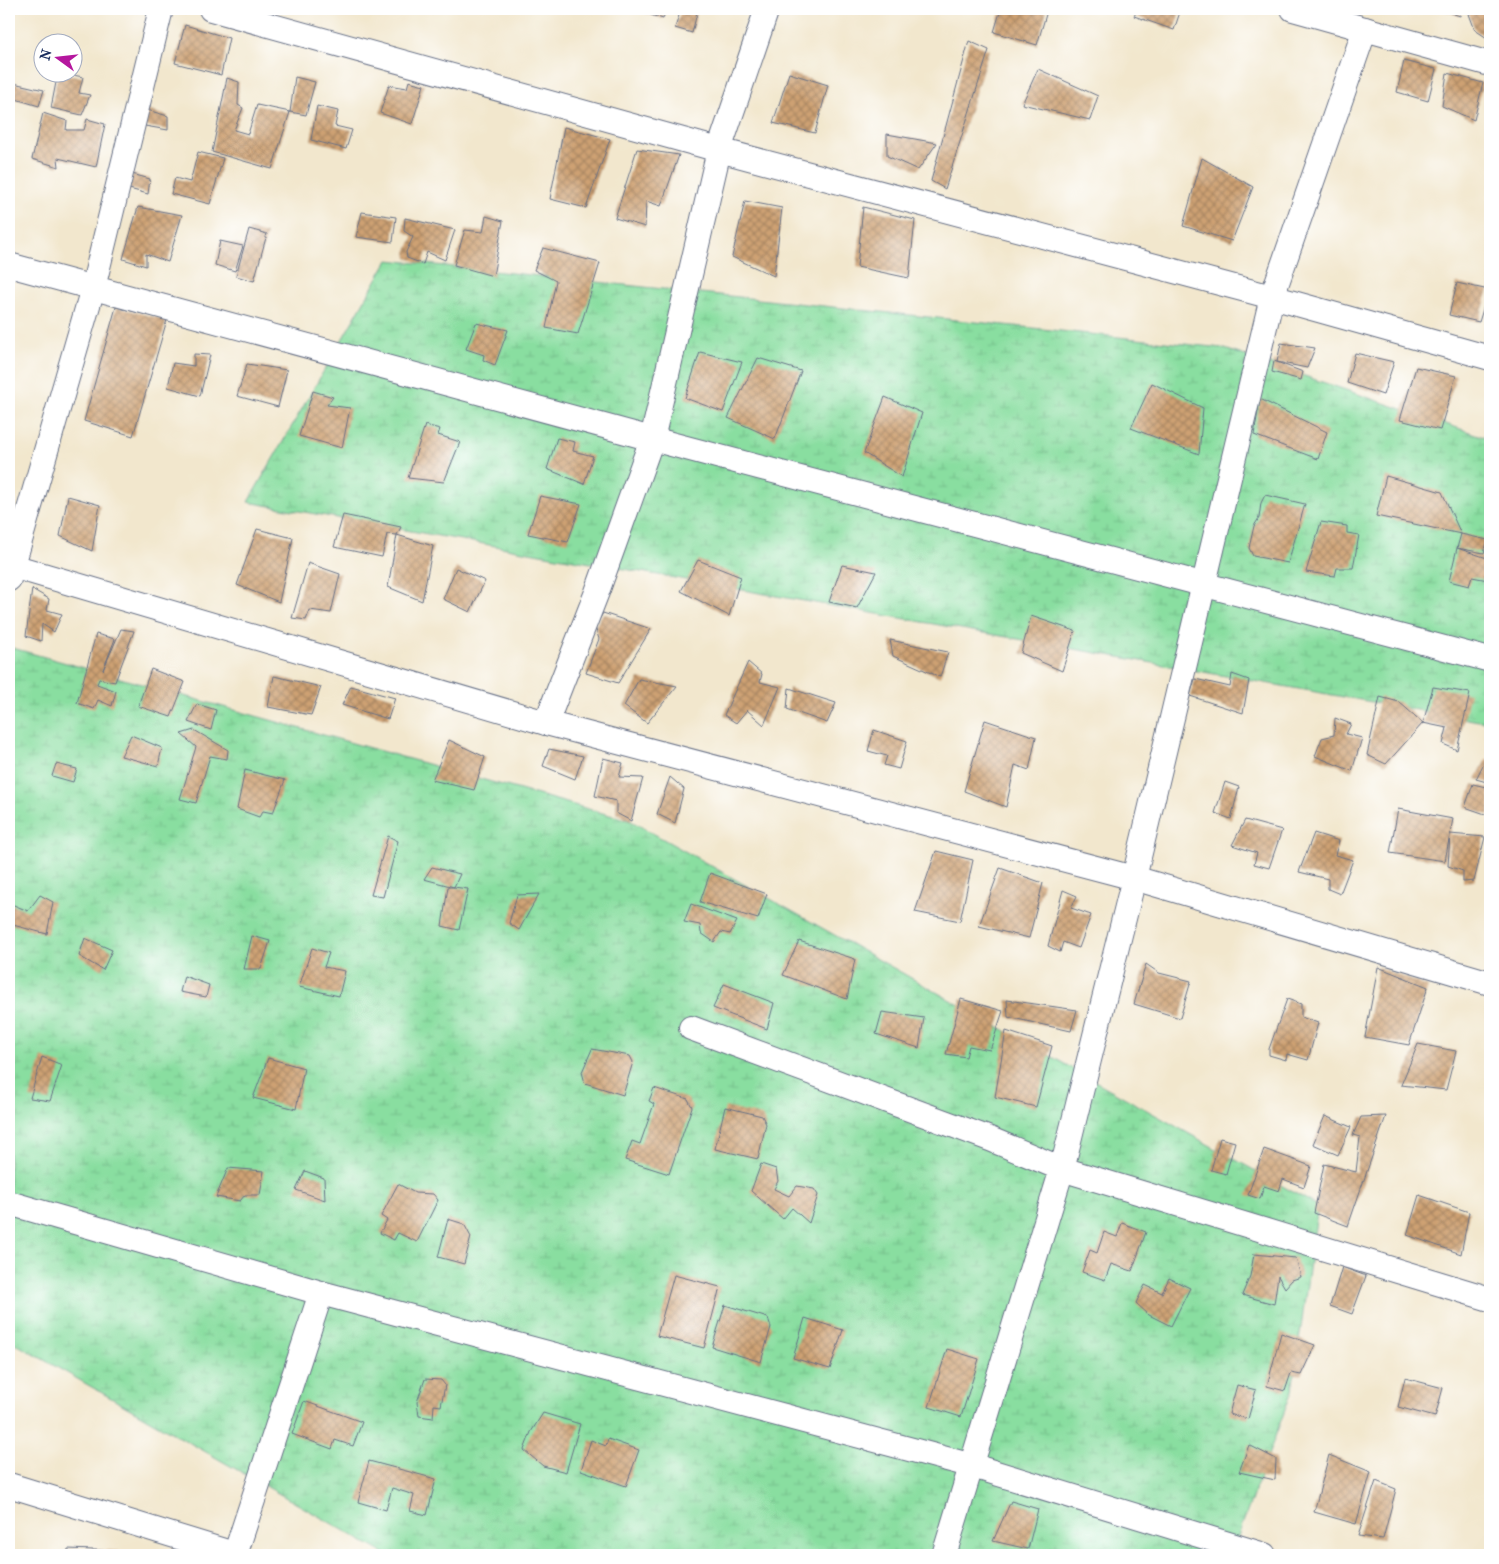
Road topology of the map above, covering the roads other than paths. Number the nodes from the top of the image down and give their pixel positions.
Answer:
1 (161, 9) edge
2 (211, 9) edge
3 (767, 9) edge
4 (1293, 9) edge
5 (1364, 29) junction
6 (1490, 64) edge
7 (719, 150) junction
8 (9, 265) edge
9 (93, 288) junction
10 (1272, 297) junction
11 (1490, 358) edge
12 (652, 439) junction
13 (10, 570) edge
14 (1204, 584) junction
15 (1490, 660) edge
16 (546, 723) junction
17 (1134, 878) junction
18 (1490, 983) edge
19 (691, 1028) dead end
20 (1062, 1169) junction
21 (9, 1203) edge
22 (321, 1293) junction
23 (1490, 1299) edge
24 (973, 1466) junction
25 (9, 1485) edge
26 (236, 1555) edge
27 (944, 1555) edge
28 (1264, 1555) edge

1 - 9 street
2 - 7 street
3 - 7 street
4 - 5 street
5 - 6 street
5 - 10 street
7 - 10 street
7 - 12 street
8 - 9 street
9 - 12 street
9 - 13 street
10 - 11 street
10 - 14 street
12 - 14 street
12 - 16 street
13 - 16 street
14 - 15 street
14 - 17 street
16 - 17 street
17 - 18 street
17 - 20 street
19 - 20 street
20 - 23 street
20 - 24 street
21 - 22 street
22 - 24 street
22 - 26 street
24 - 27 street
24 - 28 street
25 - 26 street

